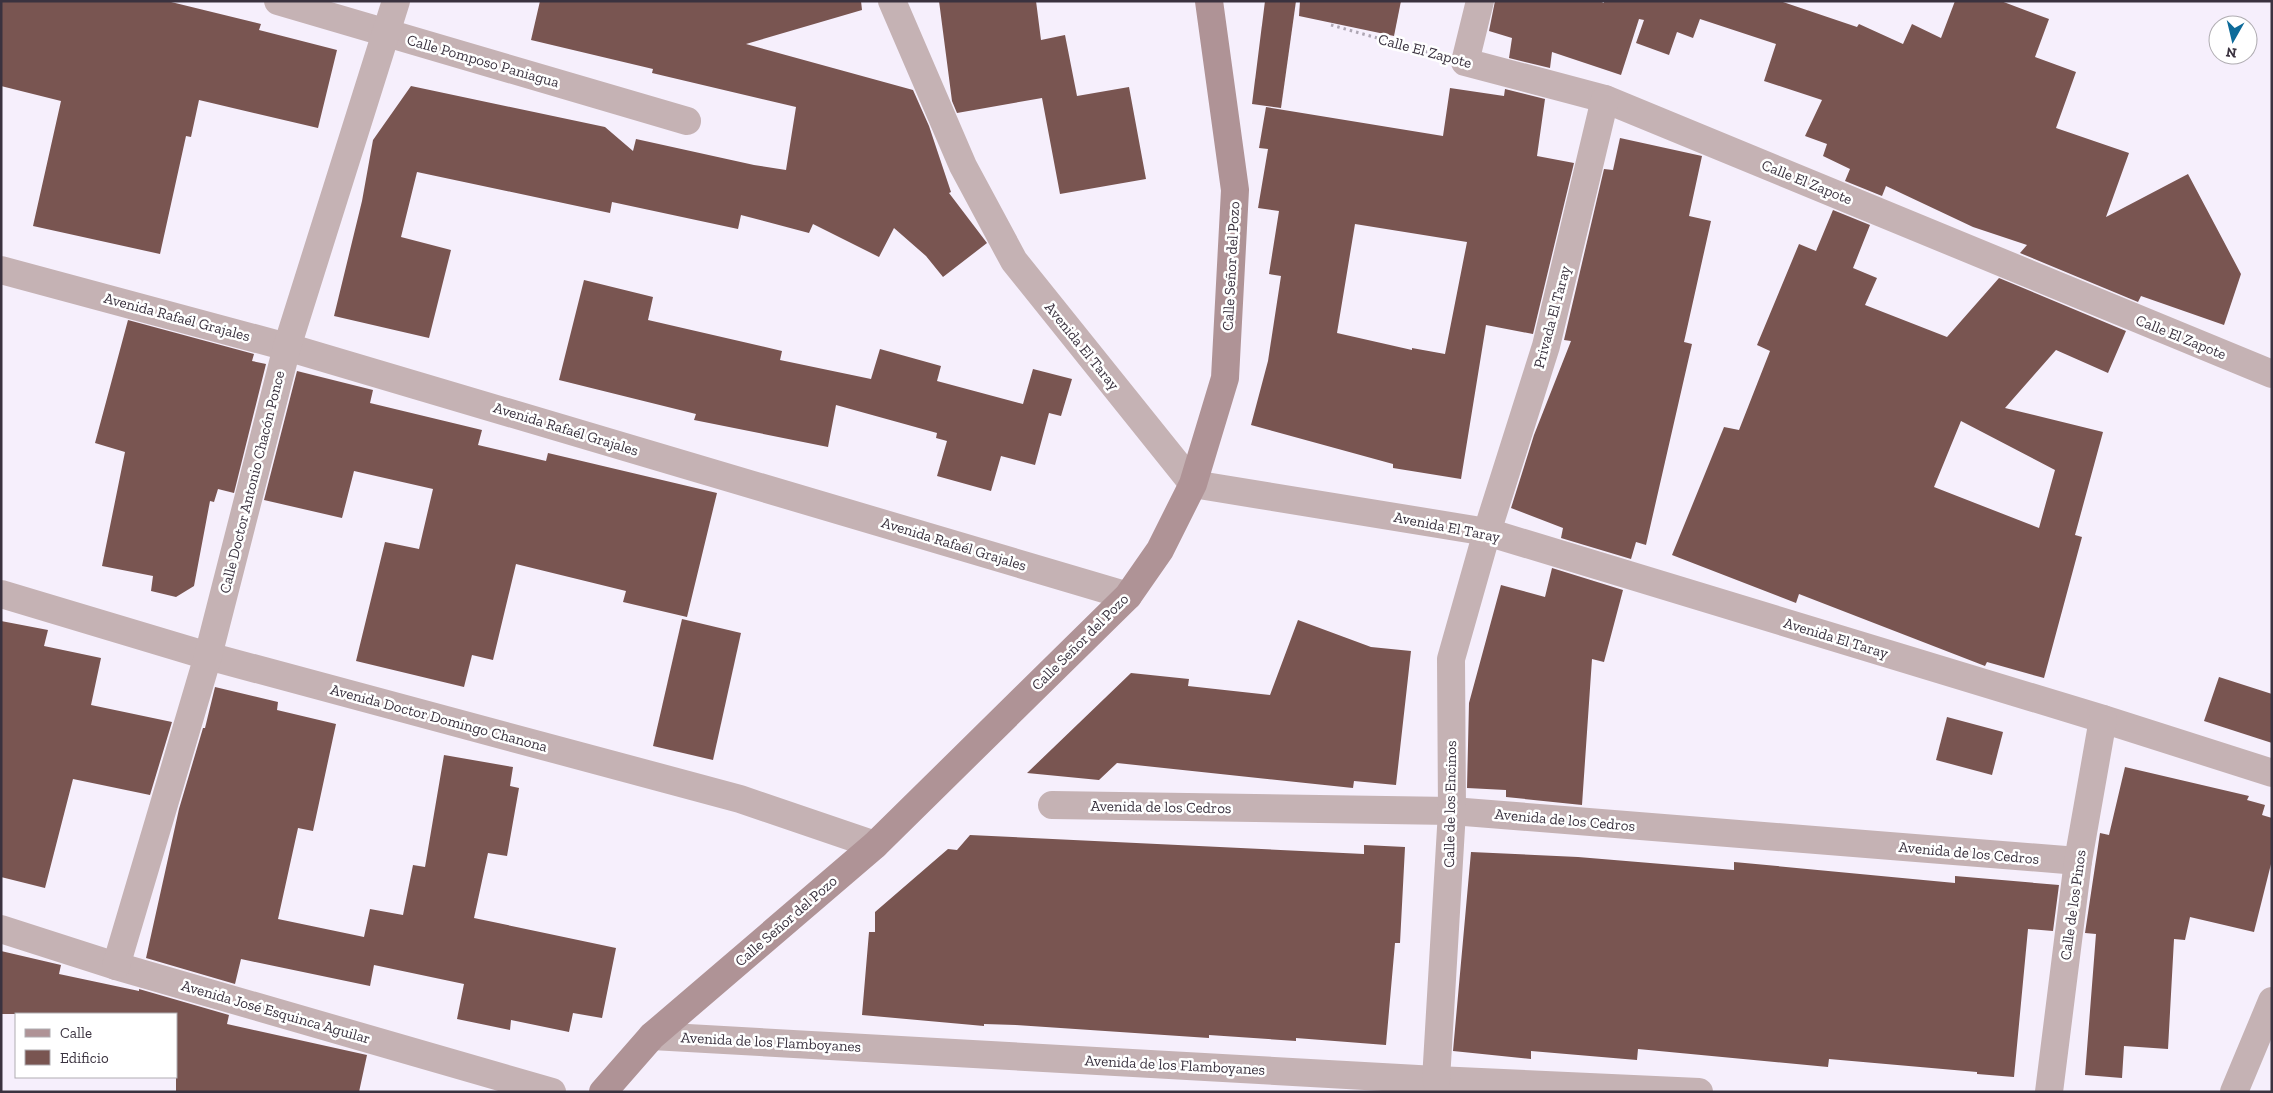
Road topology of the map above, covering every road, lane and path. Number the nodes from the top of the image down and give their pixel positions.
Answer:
1 (278, 1) edge
2 (396, 1) edge
3 (892, 1) edge
4 (1209, 1) edge
5 (1480, 1) edge
6 (1331, 25) dead end
7 (387, 33) junction
8 (1465, 62) junction
9 (1605, 99) junction
10 (688, 122) dead end
11 (1, 270) edge
12 (287, 347) junction
13 (2272, 374) edge
14 (1193, 484) junction
15 (1487, 532) junction
16 (1, 594) edge
17 (1128, 596) junction
18 (208, 656) junction
19 (2103, 719) junction
20 (2272, 773) edge
21 (1052, 805) dead end
22 (1452, 811) junction
23 (875, 845) junction
24 (2078, 861) junction
25 (1, 929) edge
26 (116, 966) junction
27 (2272, 1001) edge
28 (652, 1036) junction
29 (1436, 1080) junction
30 (552, 1092) edge
31 (603, 1092) edge
32 (1699, 1092) edge
33 (2049, 1092) edge
34 (2234, 1092) edge

1 - 7 street, Calle Pomposo Paniagua
2 - 7 street, Calle Doctor Antonio Chacón Ponce
3 - 14 street, Avenida El Taray
4 - 14 street, Calle Señor del Pozo
5 - 8 street
6 - 8 path, Calle El Zapote
7 - 10 street, Calle Pomposo Paniagua
7 - 12 street, Calle Doctor Antonio Chacón Ponce
8 - 9 street, Calle El Zapote
9 - 13 street, Calle El Zapote
9 - 15 street, Privada El Taray
11 - 12 street, Avenida Rafaél Grajales
12 - 17 street, Avenida Rafaél Grajales
12 - 18 street, Calle Doctor Antonio Chacón Ponce
14 - 15 street, Avenida El Taray
14 - 17 street, Calle Señor del Pozo
15 - 19 street, Avenida El Taray
15 - 22 street, Calle de los Encinos
16 - 18 street, Avenida Doctor Domingo Chanona
17 - 23 street, Calle Señor del Pozo
18 - 23 street, Avenida Doctor Domingo Chanona
18 - 26 street, Calle Doctor Antonio Chacón Ponce
19 - 20 street, Avenida El Taray
19 - 24 street, Calle de los Pinos
21 - 22 street, Avenida de los Cedros
22 - 24 street, Avenida de los Cedros
22 - 29 street, Calle de los Encinos
23 - 28 street, Calle Señor del Pozo
24 - 33 street, Calle de los Pinos
25 - 26 street, Avenida José Esquinca Aguilar
26 - 30 street, Avenida José Esquinca Aguilar
27 - 34 street
28 - 29 street, Avenida de los Flamboyanes
28 - 31 street, Calle Señor del Pozo
29 - 32 street, Avenida de los Flamboyanes

